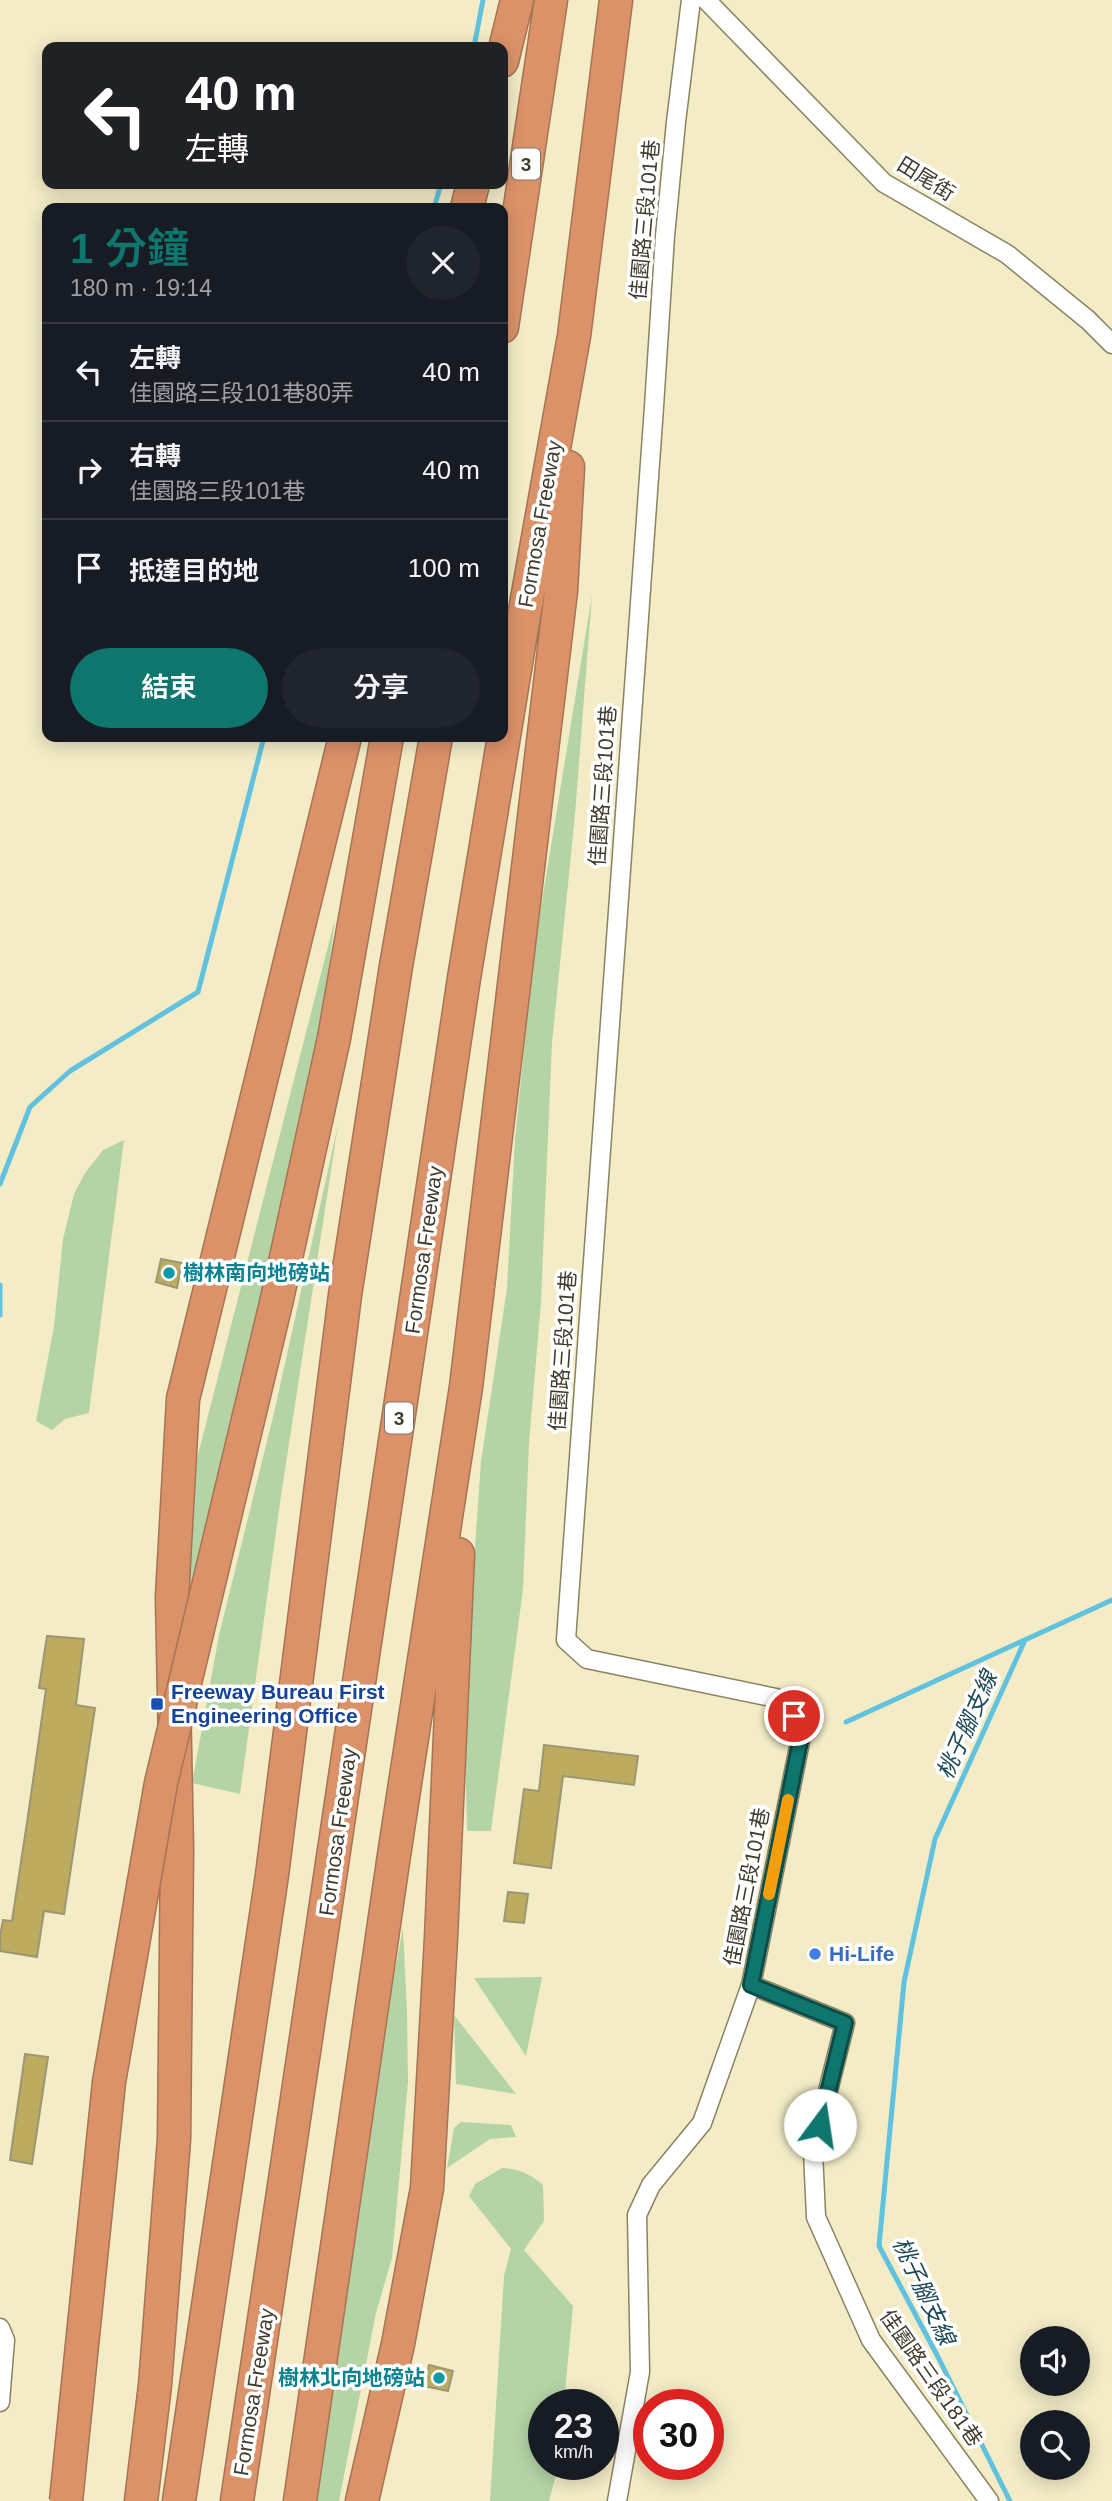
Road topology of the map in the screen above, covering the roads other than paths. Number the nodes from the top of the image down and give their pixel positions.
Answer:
1 (517, 0) edge
2 (551, 0) edge
3 (616, 0) edge
4 (691, 0) edge
5 (706, 0) edge
6 (507, 42) edge
7 (508, 287) edge
8 (574, 336) junction
9 (1112, 344) edge
10 (508, 710) edge
11 (344, 742) edge
12 (386, 742) edge
13 (435, 742) edge
14 (503, 742) edge
15 (466, 1387) junction
16 (751, 1985) junction
17 (0, 2328) edge
18 (0, 2402) edge
19 (66, 2501) edge
20 (141, 2501) edge
21 (178, 2501) edge
22 (237, 2501) edge
23 (300, 2501) edge
24 (362, 2501) edge
25 (617, 2501) edge
26 (989, 2501) edge

1 - 6 highway
2 - 7 highway, 3
3 - 8 highway, Formosa Freeway / 3
4 - 16 street, 佳園路三段101巷
5 - 9 street, 田尾街
8 - 10 highway, Formosa Freeway / 3
8 - 15 highway
11 - 20 highway
12 - 19 highway, bridge
13 - 21 highway
14 - 22 highway, Formosa Freeway / 3
15 - 23 highway
15 - 24 highway
16 - 25 street, 佳園路三段101巷
16 - 26 street, 佳園路三段181巷
17 - 18 street

